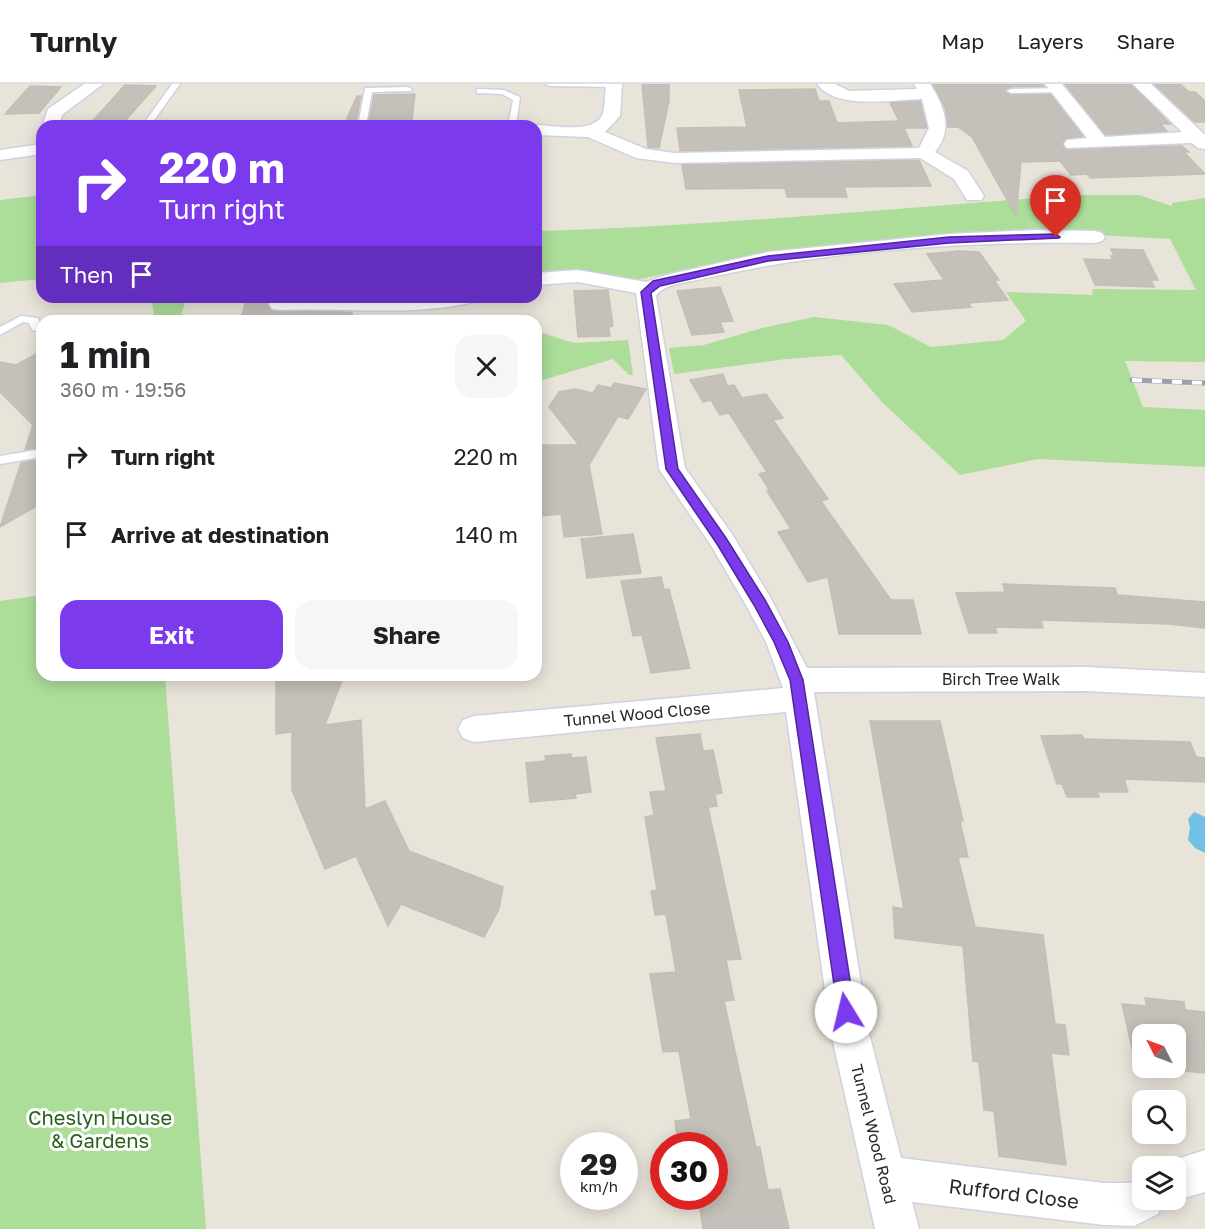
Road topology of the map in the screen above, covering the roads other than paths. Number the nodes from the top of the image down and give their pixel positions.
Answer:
1 (95, 84) edge
2 (176, 84) edge
3 (550, 84) edge
4 (825, 84) edge
5 (1141, 84) edge
6 (614, 85) edge
7 (1056, 87) edge
8 (408, 89) dead end
9 (925, 89) edge
10 (480, 91) dead end
11 (1011, 91) dead end
12 (52, 120) edge
13 (150, 120) edge
14 (363, 120) edge
15 (513, 120) edge
16 (542, 130) edge
17 (591, 132) junction
18 (1200, 141) edge
19 (1100, 142) junction
20 (1073, 144) dead end
21 (36, 150) edge
22 (924, 153) junction
23 (0, 155) edge
24 (974, 196) dead end
25 (1095, 237) dead end
26 (542, 279) edge
27 (648, 289) junction
28 (294, 303) edge
29 (280, 304) dead end
30 (36, 328) dead end
31 (0, 332) edge
32 (36, 454) edge
33 (0, 460) edge
34 (1205, 685) edge
35 (798, 690) junction
36 (474, 729) dead end
37 (1205, 1171) edge
38 (1186, 1176) edge
39 (884, 1177) junction
40 (1132, 1204) edge
41 (897, 1229) edge

1 - 12 street
2 - 13 lane
3 - 6 lane
4 - 9 street
5 - 18 street
6 - 17 street
7 - 11 lane
7 - 19 street
8 - 14 lane
9 - 22 street
10 - 15 lane
16 - 17 street
17 - 22 street
18 - 19 street
19 - 20 street
21 - 23 street
22 - 24 street
25 - 27 street
26 - 27 street
27 - 35 street, Tunnel Wood Road
28 - 29 street
30 - 31 lane
32 - 33 lane
34 - 35 street, Birch Tree Walk
35 - 36 street, Tunnel Wood Close
35 - 39 street, Tunnel Wood Road
37 - 38 street
39 - 40 street, Rufford Close
39 - 41 street, Tunnel Wood Road

